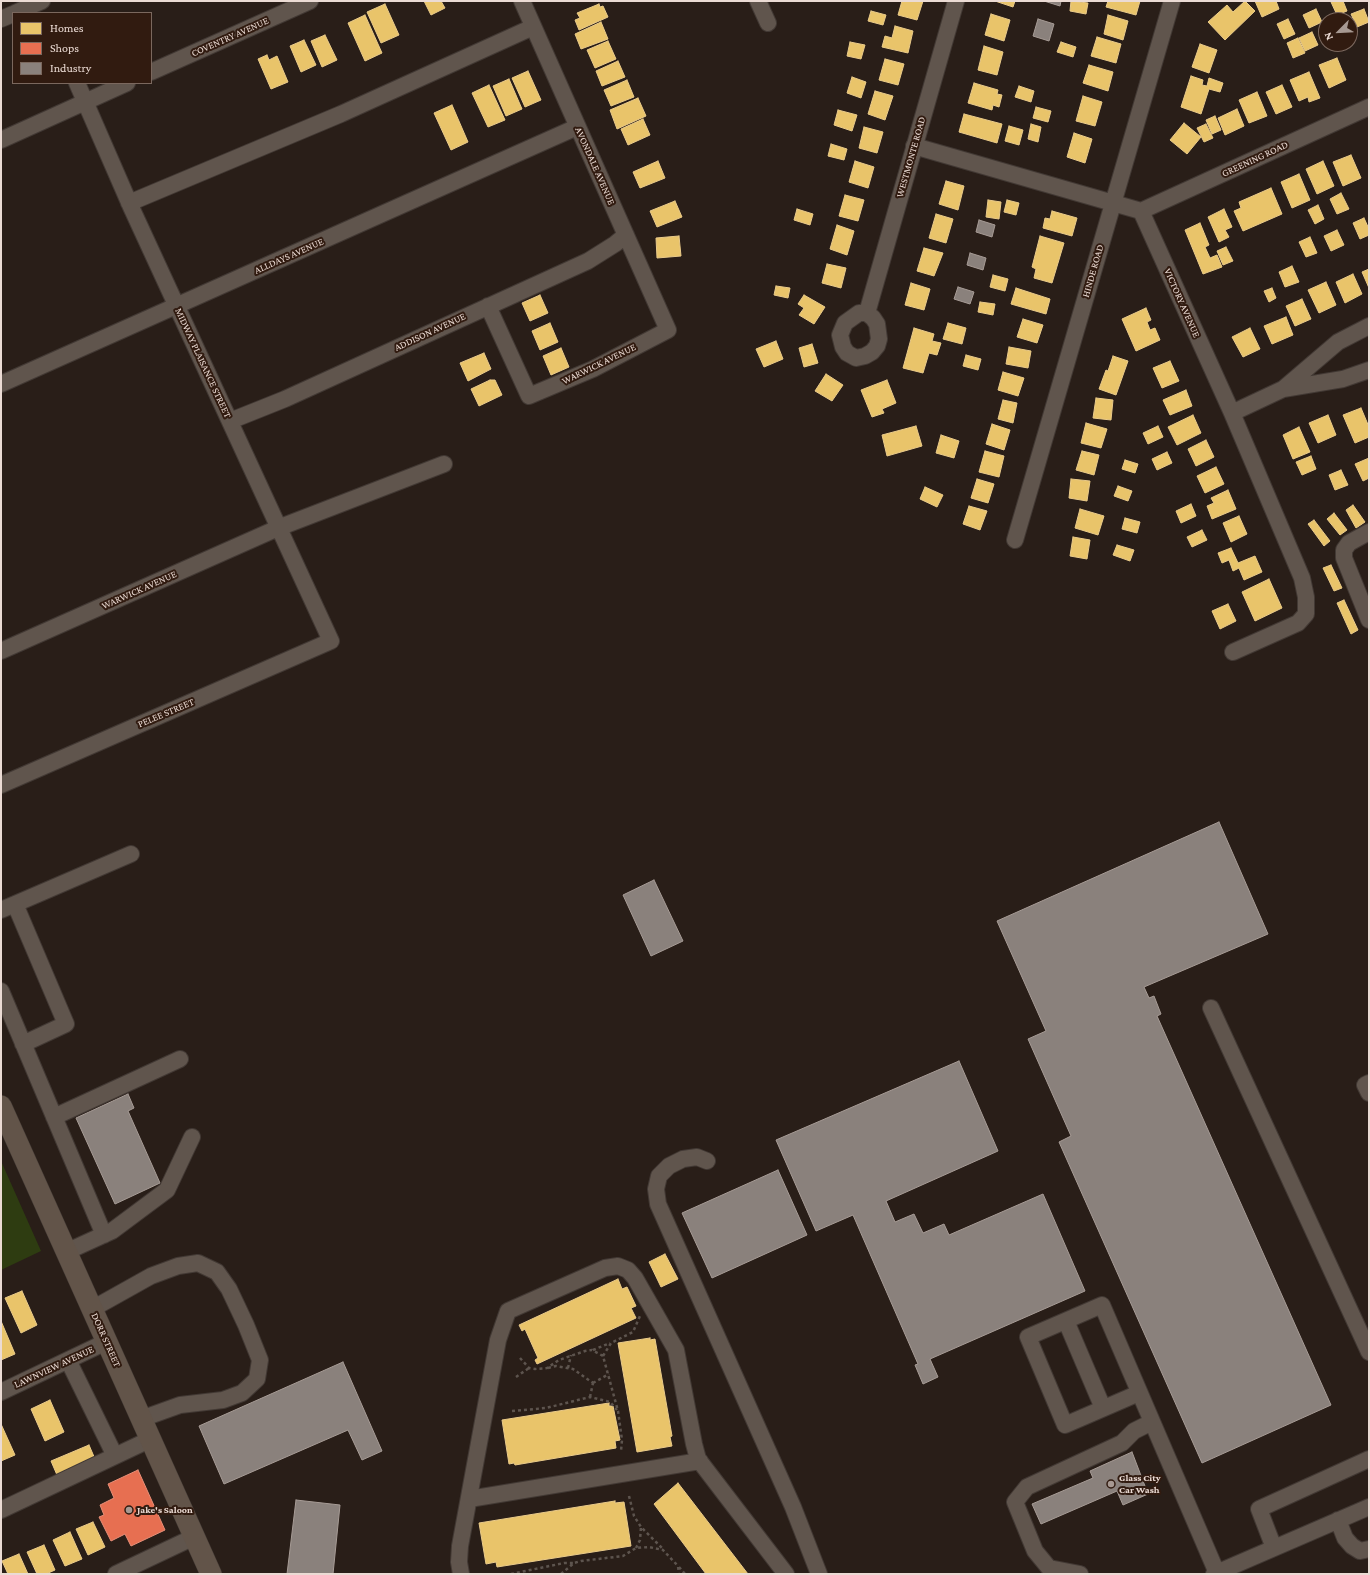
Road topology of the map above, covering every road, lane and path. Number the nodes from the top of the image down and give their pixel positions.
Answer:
1 (42, 1) edge
2 (310, 1) edge
3 (522, 1) edge
4 (758, 1) edge
5 (956, 1) edge
6 (1172, 1) edge
7 (16, 12) edge
8 (47, 12) edge
9 (12, 14) edge
10 (1, 19) edge
11 (768, 23) dead end
12 (533, 27) junction
13 (152, 72) edge
14 (77, 84) edge
15 (125, 84) edge
16 (85, 102) junction
17 (1369, 107) edge
18 (577, 126) junction
19 (1, 140) edge
20 (914, 146) junction
21 (129, 203) junction
22 (1113, 204) junction
23 (1141, 211) junction
24 (626, 235) junction
25 (177, 306) junction
26 (488, 306) junction
27 (867, 313) dead end
28 (1369, 326) edge
29 (668, 330) joint
30 (1369, 370) edge
31 (1, 384) edge
32 (1283, 389) junction
33 (1232, 413) junction
34 (230, 421) junction
35 (444, 464) dead end
36 (278, 528) junction
37 (1369, 532) edge
38 (1015, 540) dead end
39 (1369, 617) edge
40 (331, 641) joint
41 (1, 651) edge
42 (1233, 652) dead end
43 (1, 785) edge
44 (131, 854) dead end
45 (8, 907) edge
46 (1, 991) edge
47 (1211, 1008) dead end
48 (23, 1044) junction
49 (180, 1059) dead end
50 (1369, 1083) edge
51 (1369, 1094) edge
52 (1, 1106) edge
53 (54, 1117) junction
54 (192, 1137) dead end
55 (707, 1161) dead end
56 (104, 1235) junction
57 (66, 1252) junction
58 (92, 1309) junction
59 (643, 1310) dead end
60 (1066, 1321) junction
61 (106, 1342) junction
62 (611, 1343) junction
63 (592, 1350) junction
64 (1369, 1352) edge
65 (571, 1355) junction
66 (603, 1356) junction
67 (520, 1358) dead end
68 (68, 1360) junction
69 (529, 1368) junction
70 (547, 1368) junction
71 (568, 1368) junction
72 (609, 1374) junction
73 (516, 1376) dead end
74 (593, 1383) junction
75 (1, 1392) edge
76 (1139, 1393) junction
77 (590, 1397) junction
78 (1103, 1408) junction
79 (512, 1411) dead end
80 (618, 1411) junction
81 (141, 1418) junction
82 (1152, 1422) junction
83 (151, 1439) junction
84 (621, 1451) dead end
85 (115, 1456) junction
86 (1369, 1458) edge
87 (700, 1461) junction
88 (629, 1496) dead end
89 (469, 1499) junction
90 (1369, 1507) edge
91 (1, 1510) edge
92 (1338, 1520) junction
93 (641, 1527) junction
94 (194, 1537) junction
95 (636, 1548) junction
96 (1274, 1548) junction
97 (1369, 1549) edge
98 (663, 1550) junction
99 (574, 1563) junction
100 (678, 1566) junction
101 (1244, 1568) edge
102 (519, 1572) junction
103 (1215, 1573) edge
104 (116, 1574) edge
105 (211, 1574) edge
106 (461, 1574) edge
107 (511, 1574) edge
108 (524, 1574) edge
109 (561, 1574) edge
110 (679, 1574) edge
111 (685, 1574) edge
112 (786, 1574) edge
113 (819, 1574) edge
114 (1080, 1574) edge

1 - 7 street
1 - 8 street
2 - 13 street, COVENTRY AVENUE
3 - 12 street, AVONDALE AVENUE
4 - 11 street
5 - 20 street, WESTMONTE ROAD
6 - 22 street, HINDE ROAD
9 - 10 street
12 - 18 street, AVONDALE AVENUE
12 - 21 street
14 - 16 street, MIDWAY PLAISANCE STREET
15 - 16 street
16 - 19 street
16 - 21 street, MIDWAY PLAISANCE STREET
17 - 23 street, GREENING ROAD
18 - 24 street, AVONDALE AVENUE
18 - 25 street, ALLDAYS AVENUE
20 - 22 street
20 - 27 street, WESTMONTE ROAD
21 - 25 street, MIDWAY PLAISANCE STREET
22 - 23 street
22 - 38 street, HINDE ROAD
23 - 33 street, VICTORY AVENUE
24 - 26 street, ADDISON AVENUE
24 - 29 street, AVONDALE AVENUE
25 - 31 street, ALLDAYS AVENUE
25 - 34 street, MIDWAY PLAISANCE STREET
26 - 29 street, WARWICK AVENUE
26 - 34 street, ADDISON AVENUE
28 - 32 street
30 - 32 street
32 - 33 street
33 - 42 street, VICTORY AVENUE
34 - 36 street, MIDWAY PLAISANCE STREET
35 - 36 street, WARWICK AVENUE
36 - 40 street, MIDWAY PLAISANCE STREET
36 - 41 street, WARWICK AVENUE
37 - 39 street
40 - 43 street, PELEE STREET
44 - 45 street
45 - 48 street
46 - 48 street
47 - 64 street
48 - 53 street
49 - 53 street
50 - 51 street
52 - 57 main road, DORR STREET
53 - 56 street
54 - 56 street
55 - 113 street
56 - 57 street
57 - 58 main road, DORR STREET
58 - 61 main road, DORR STREET
58 - 81 street
59 - 62 path
60 - 76 street
60 - 78 street
60 - 78 street
61 - 68 street, LAWNVIEW AVENUE
61 - 81 main road, DORR STREET
62 - 63 path
62 - 66 path
63 - 65 path
63 - 66 path
65 - 70 path
65 - 71 path
66 - 72 path
67 - 69 path
68 - 75 street, LAWNVIEW AVENUE
68 - 85 street
69 - 70 path
69 - 73 path
70 - 71 path
71 - 74 path
72 - 74 path
72 - 80 path
74 - 77 path
76 - 78 street
76 - 82 street
77 - 79 path
77 - 80 path
80 - 84 path
81 - 83 main road, DORR STREET
82 - 103 street
82 - 114 street
83 - 85 street
83 - 94 main road, DORR STREET
85 - 91 street
86 - 96 street
87 - 89 street
87 - 89 street
87 - 112 street
88 - 93 path
89 - 106 street
90 - 92 street
92 - 96 street
92 - 97 street
93 - 95 path
93 - 98 path
94 - 104 street
94 - 105 main road, DORR STREET
95 - 98 path
95 - 99 path
96 - 101 street
98 - 100 path
99 - 102 path
99 - 109 path
100 - 110 path
100 - 111 path
101 - 103 street
102 - 107 path
102 - 108 path

